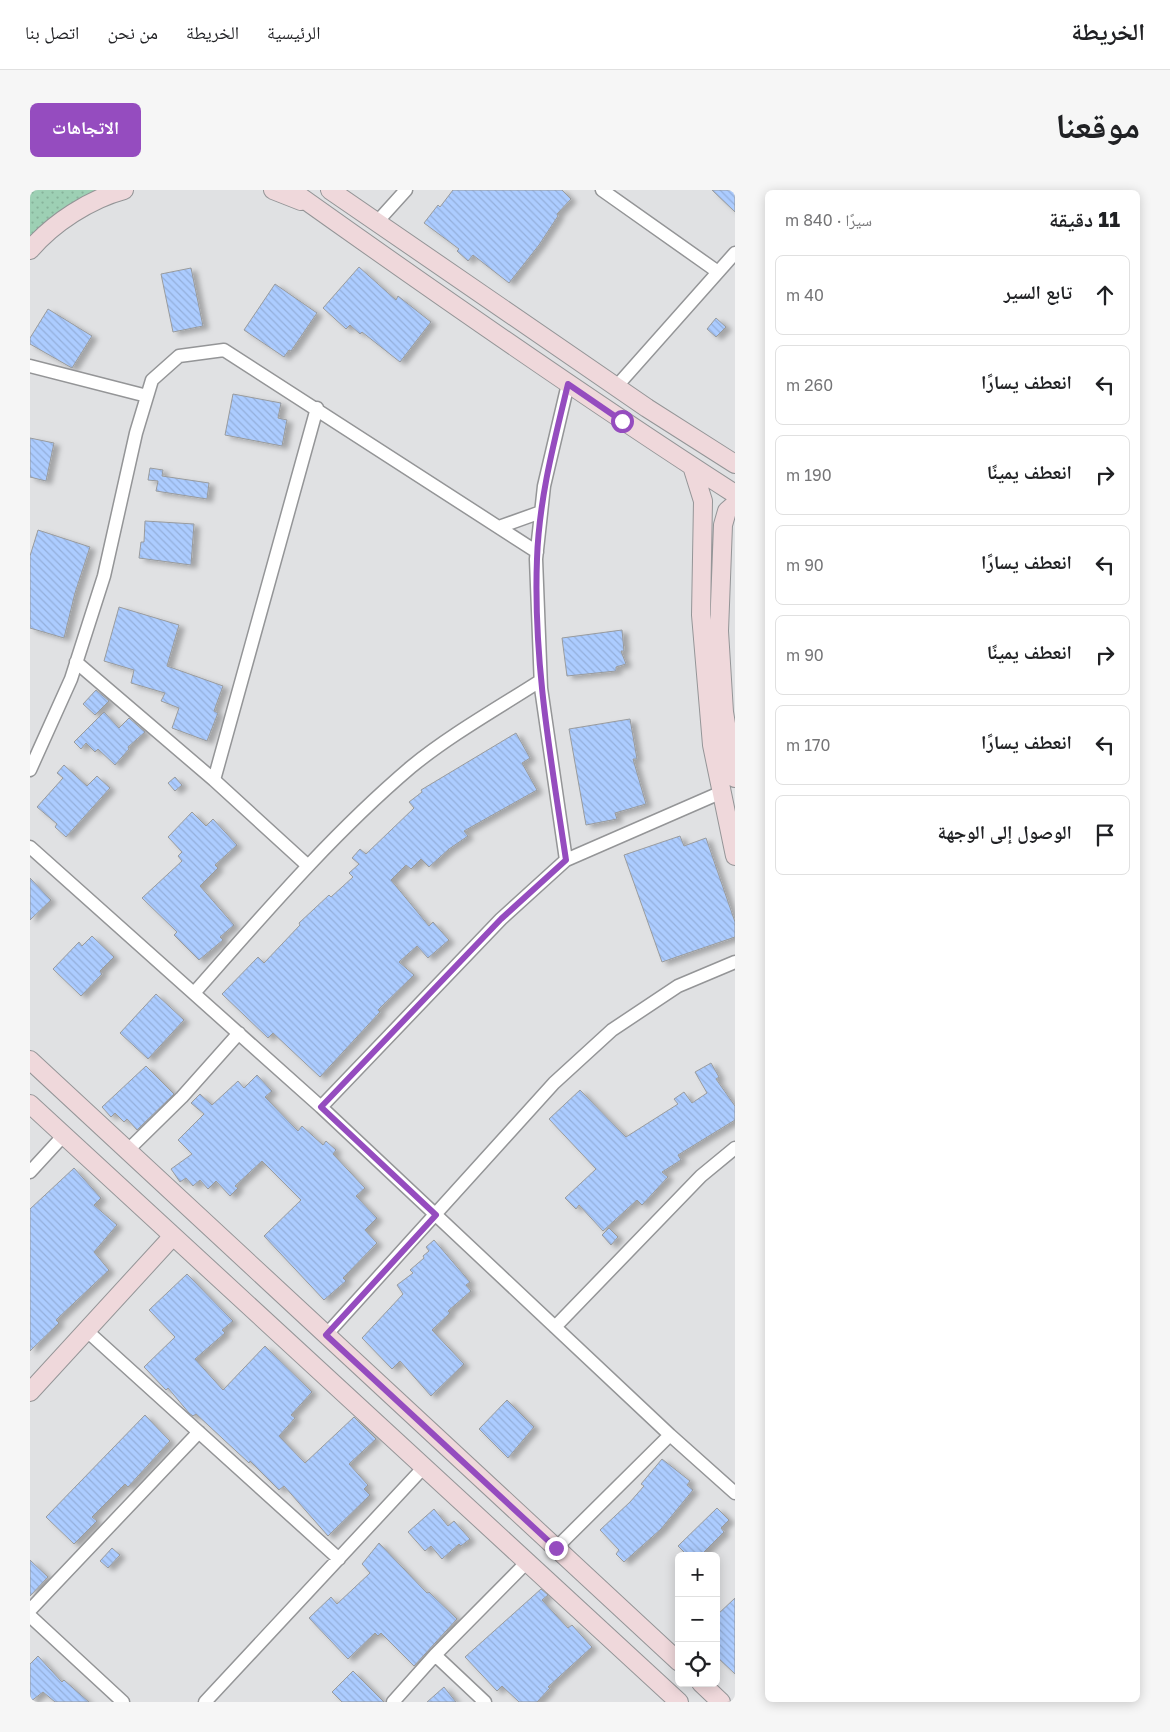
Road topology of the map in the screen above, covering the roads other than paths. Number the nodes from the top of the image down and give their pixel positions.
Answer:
1 (124, 190) edge
2 (274, 190) edge
3 (290, 190) edge
4 (330, 190) edge
5 (406, 190) edge
6 (604, 190) edge
7 (310, 204) junction
8 (377, 222) junction
9 (30, 250) edge
10 (735, 253) edge
11 (718, 272) junction
12 (30, 366) edge
13 (568, 384) junction
14 (616, 387) junction
15 (147, 396) junction
16 (317, 408) junction
17 (735, 464) edge
18 (692, 466) junction
19 (735, 494) edge
20 (735, 504) edge
21 (541, 512) junction
22 (499, 527) junction
23 (537, 552) junction
24 (76, 662) junction
25 (540, 681) junction
26 (30, 770) edge
27 (735, 778) edge
28 (214, 780) junction
29 (722, 792) junction
30 (30, 847) edge
31 (735, 856) edge
32 (566, 860) junction
33 (307, 865) junction
34 (735, 962) edge
35 (194, 993) junction
36 (239, 1033) junction
37 (30, 1060) edge
38 (30, 1104) edge
39 (321, 1107) junction
40 (64, 1135) junction
41 (735, 1148) edge
42 (128, 1150) junction
43 (30, 1172) edge
44 (436, 1215) junction
45 (173, 1236) junction
46 (555, 1326) junction
47 (87, 1331) junction
48 (326, 1335) junction
49 (30, 1392) edge
50 (199, 1432) junction
51 (670, 1435) junction
52 (424, 1468) junction
53 (735, 1493) edge
54 (556, 1548) junction
55 (338, 1559) junction
56 (527, 1562) junction
57 (30, 1610) edge
58 (30, 1616) edge
59 (435, 1656) junction
60 (675, 1658) edge
61 (705, 1687) edge
62 (123, 1702) edge
63 (205, 1702) edge
64 (393, 1702) edge
65 (485, 1702) edge
66 (679, 1702) edge
67 (721, 1702) edge

1 - 9 street
2 - 7 street
3 - 7 street
4 - 8 street
5 - 8 street
6 - 11 street
7 - 13 street
8 - 14 street
10 - 11 street
11 - 14 street
12 - 15 street
13 - 18 street
13 - 21 street
14 - 17 street
15 - 16 street
15 - 24 street
16 - 22 street
16 - 28 street
18 - 19 street
18 - 29 street
20 - 27 street
21 - 22 street
21 - 23 street
22 - 23 street
23 - 25 street
24 - 26 street
24 - 28 street
25 - 32 street
25 - 33 street
28 - 33 street
29 - 31 street
29 - 32 street
30 - 35 street
32 - 39 street
33 - 35 street
34 - 44 street
35 - 36 street
36 - 39 street
36 - 42 street
37 - 42 street
38 - 40 street
39 - 44 street
40 - 43 street
40 - 45 street
41 - 46 street
42 - 48 street
44 - 46 street
44 - 48 street
45 - 47 street
45 - 52 street
46 - 51 street
47 - 49 street
47 - 50 street
48 - 54 street
50 - 55 street
50 - 57 street
51 - 53 street
51 - 54 street
52 - 55 street
52 - 56 street
54 - 60 street
55 - 63 street
56 - 59 street
56 - 66 street
58 - 62 street
59 - 64 street
59 - 65 street
61 - 67 street

